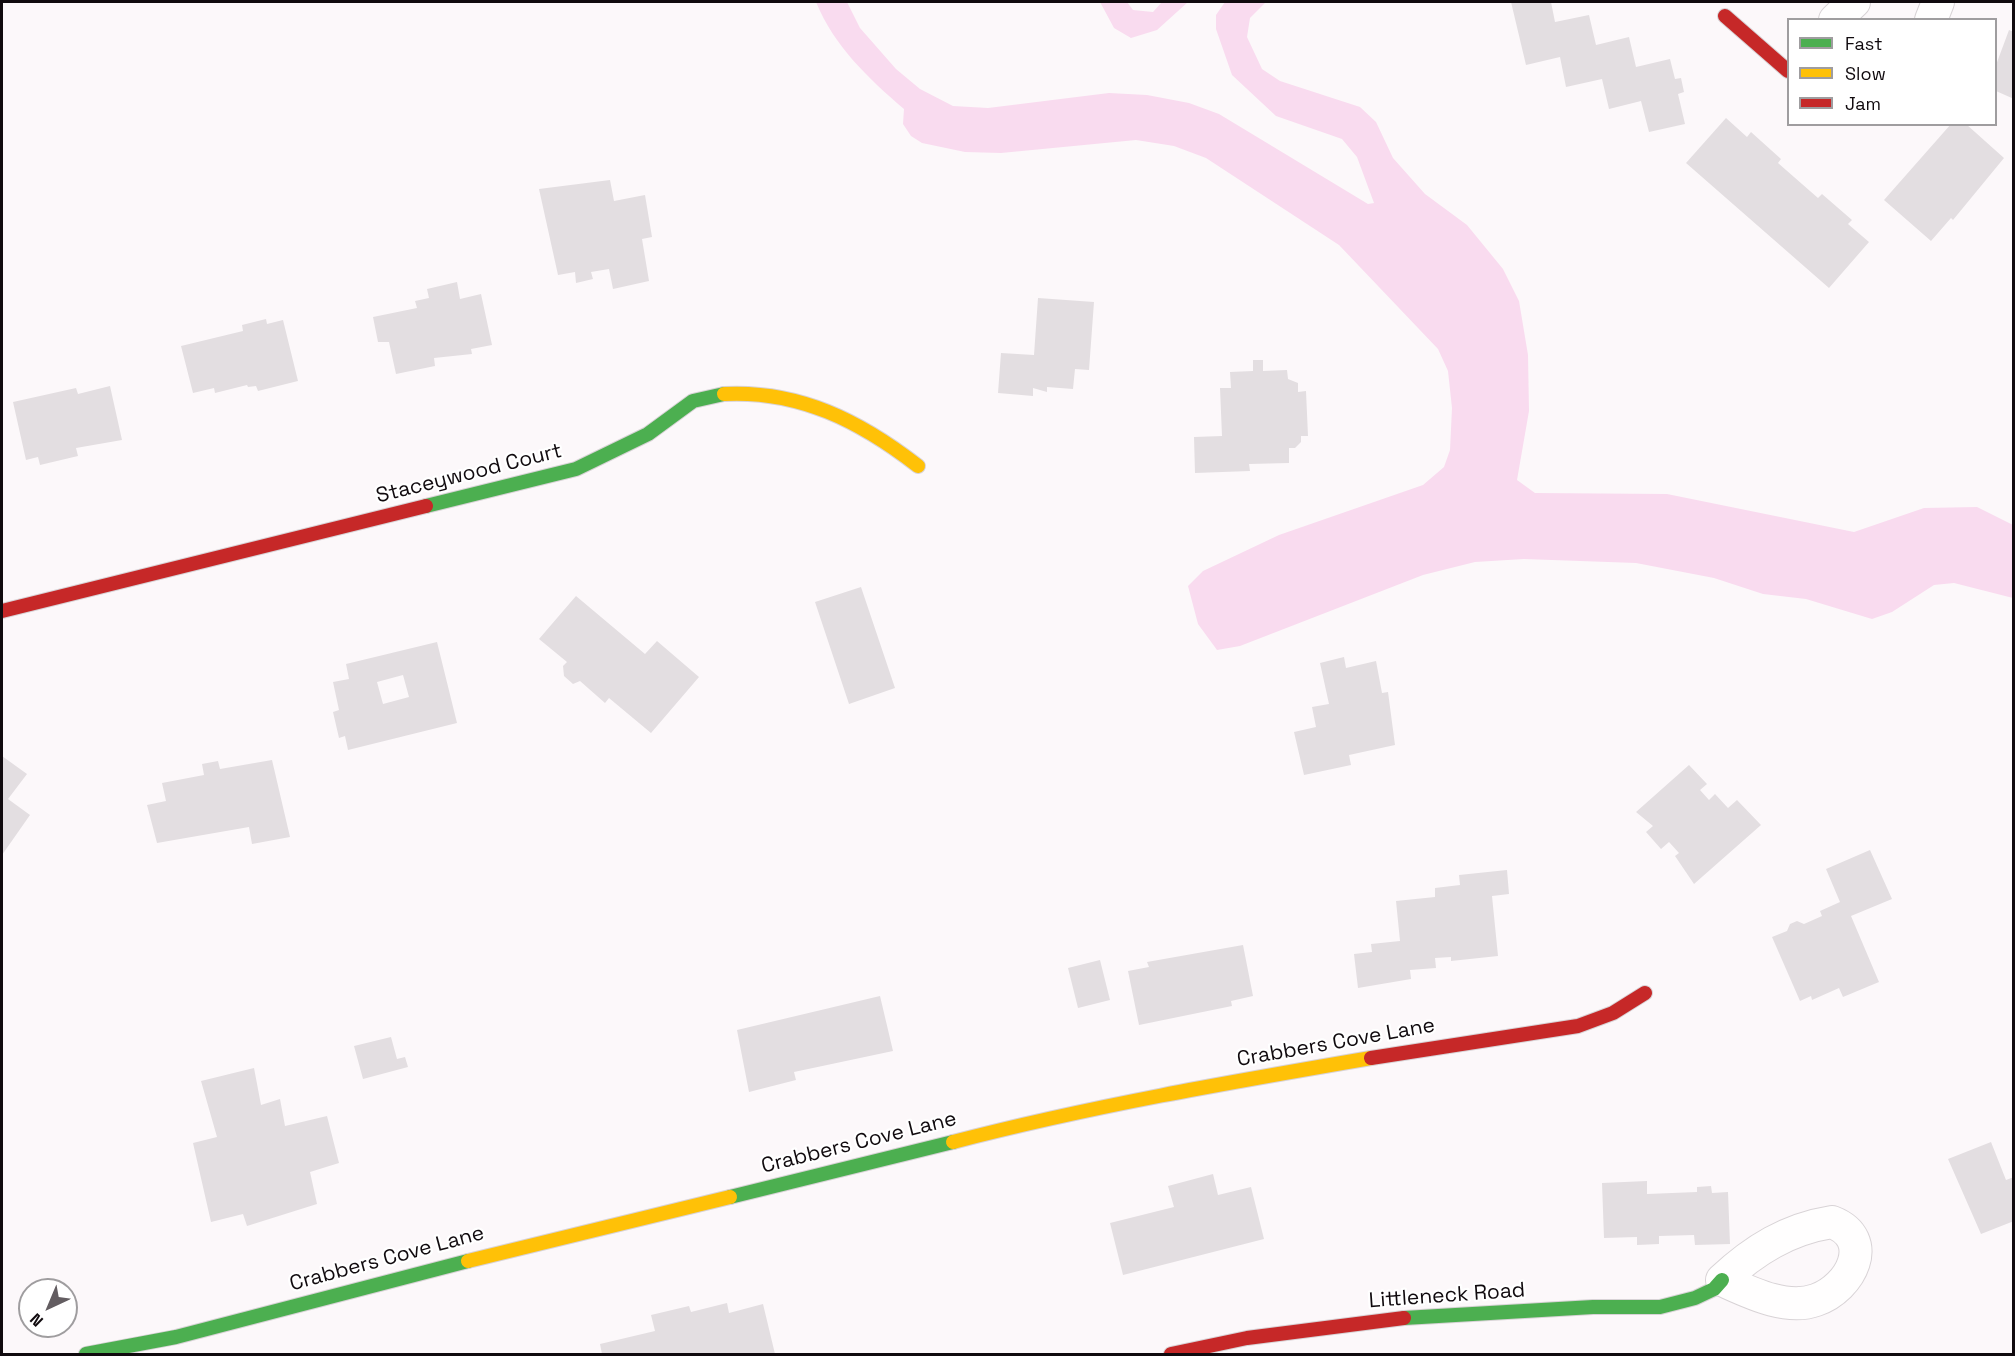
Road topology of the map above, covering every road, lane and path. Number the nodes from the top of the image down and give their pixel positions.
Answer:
1 (1854, 2) edge
2 (1938, 2) edge
3 (1725, 16) dead end
4 (1837, 18) edge
5 (1932, 18) edge
6 (1787, 67) edge
7 (918, 466) dead end
8 (2, 611) edge
9 (1645, 993) dead end
10 (1722, 1280) dead end
11 (86, 1354) edge
12 (1171, 1354) edge

1 - 4 street
2 - 5 street
3 - 6 street
7 - 8 street, Staceywood Court
9 - 11 street, Crabbers Cove Lane
10 - 12 street, Littleneck Road

